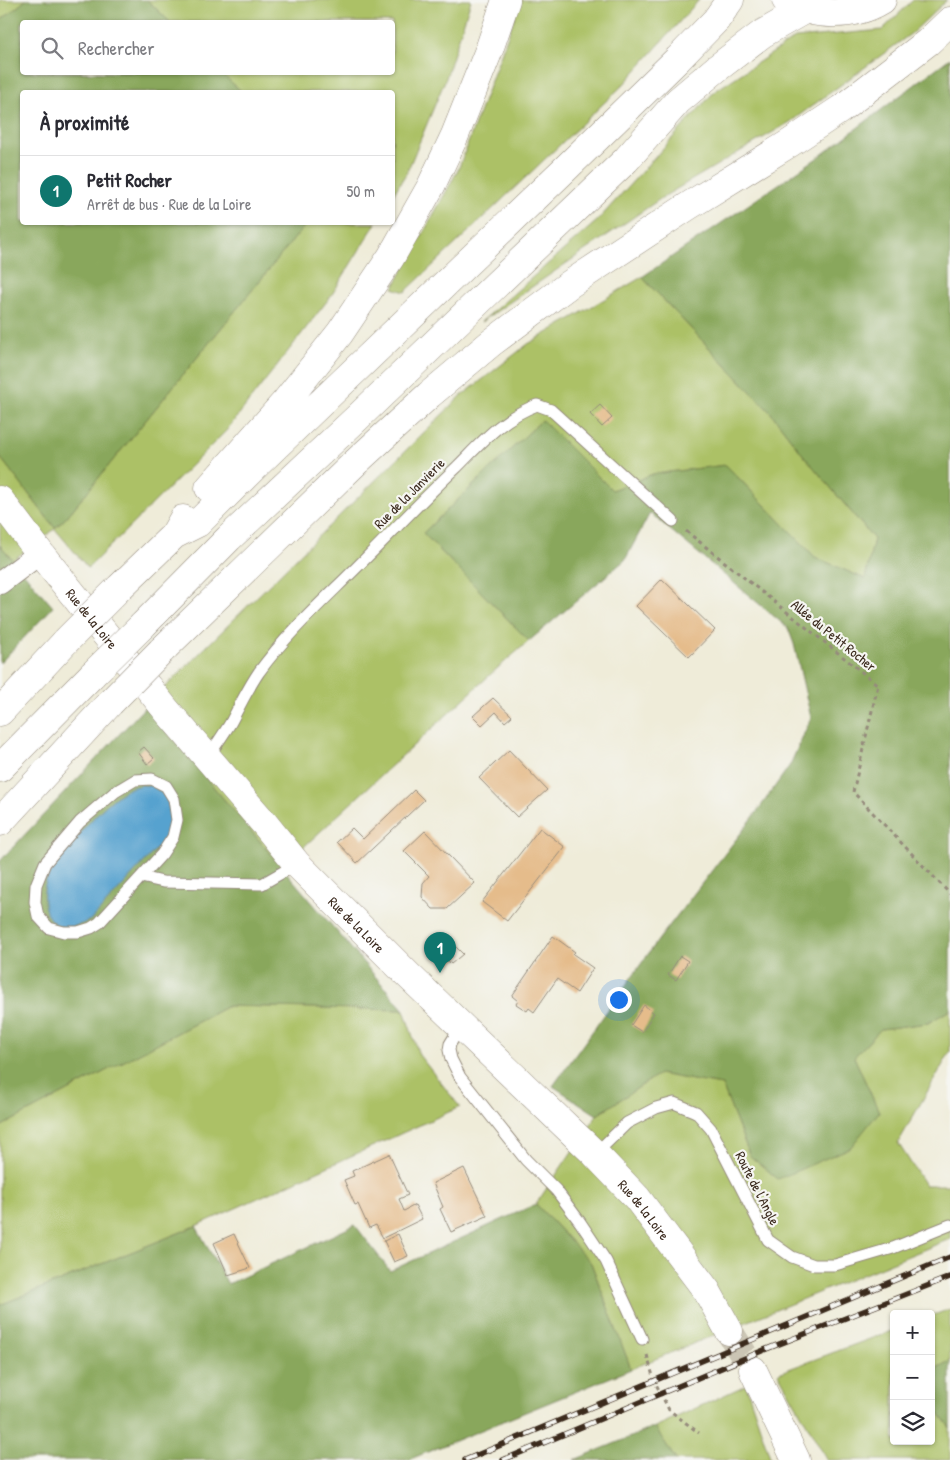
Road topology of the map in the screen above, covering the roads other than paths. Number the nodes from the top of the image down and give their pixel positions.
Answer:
1 (506, 0) edge
2 (730, 0) edge
3 (882, 0) edge
4 (796, 5) edge
5 (950, 21) edge
6 (0, 500) edge
7 (674, 521) road end
8 (174, 535) junction
9 (40, 553) junction
10 (0, 583) edge
11 (0, 712) edge
12 (207, 759) junction
13 (0, 768) edge
14 (0, 822) edge
15 (297, 864) junction
16 (141, 878) junction
17 (461, 1026) junction
18 (595, 1154) junction
19 (950, 1225) edge
20 (729, 1331) tunnel mouth
21 (642, 1340) road end
22 (752, 1370) tunnel mouth
23 (796, 1460) edge

1 - 8 main road
2 - 8 main road
3 - 4 main road
4 - 13 main road, bridge
5 - 14 main road, bridge
6 - 9 main road, Rue de la Loire
7 - 12 lane, Rue de la Janvierie
8 - 11 main road, bridge
9 - 10 street
9 - 12 main road, Rue de la Loire
12 - 15 main road, Rue de la Loire
15 - 16 lane
15 - 17 main road, Rue de la Loire
16 - 16 lane
17 - 18 main road, Rue de la Loire
17 - 21 lane
18 - 19 lane, Route de l'Angle
18 - 20 main road, Rue de la Loire
22 - 23 main road

